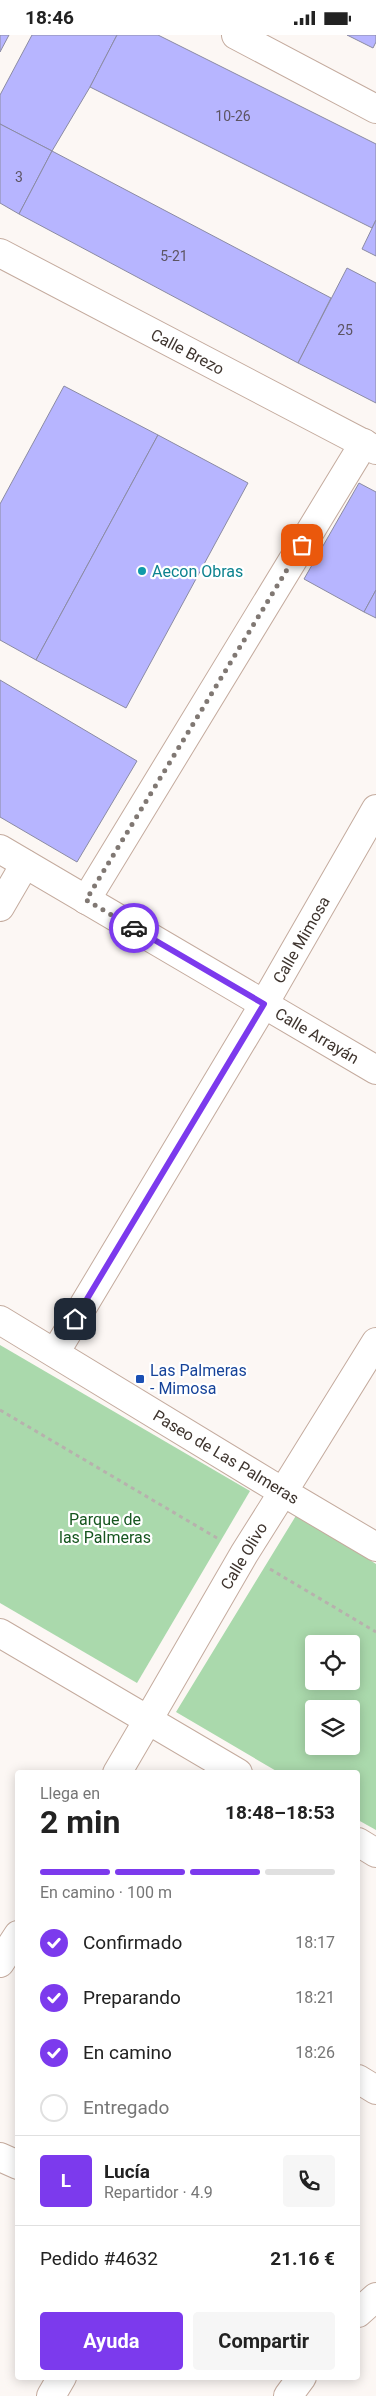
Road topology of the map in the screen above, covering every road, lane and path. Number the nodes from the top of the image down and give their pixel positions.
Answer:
1 (236, 35) edge
2 (376, 109) edge
3 (0, 253) edge
4 (370, 447) edge
5 (376, 809) edge
6 (0, 849) edge
7 (25, 864) junction
8 (86, 900) junction
9 (0, 907) edge
10 (264, 1004) junction
11 (376, 1069) edge
12 (0, 1320) edge
13 (376, 1342) edge
14 (55, 1353) junction
15 (0, 1410) edge
16 (283, 1492) junction
17 (376, 1547) edge
18 (244, 1554) junction
19 (376, 1631) edge
20 (0, 1633) edge
21 (148, 1720) junction
22 (119, 1770) edge
23 (233, 1770) edge
24 (360, 1843) edge
25 (376, 1853) edge
26 (15, 1940) edge
27 (0, 1963) edge
28 (360, 2080) edge
29 (376, 2090) edge
30 (0, 2157) edge
31 (15, 2164) edge
32 (376, 2297) edge
33 (360, 2311) edge
34 (60, 2380) edge
35 (300, 2380) edge
36 (51, 2396) edge
37 (288, 2396) edge

1 - 2 street
3 - 4 street, Calle Brezo
4 - 8 street
5 - 10 street, Calle Mimosa
6 - 7 street, Calle Arrayán
7 - 8 street, Calle Arrayán
7 - 9 street
8 - 10 street, Calle Arrayán
10 - 11 street, Calle Arrayán
10 - 14 street, Calle Mimosa
12 - 14 street, Paseo de Las Palmeras
13 - 16 street, Calle Olivo
14 - 16 street, Paseo de Las Palmeras
15 - 18 path
16 - 17 street, Paseo de Las Palmeras
16 - 18 street, Calle Olivo
18 - 19 path
18 - 21 street, Calle Olivo
20 - 21 street
21 - 22 street, Calle Olivo
21 - 23 street
24 - 25 street
26 - 27 street
28 - 29 street
30 - 31 street
32 - 33 street
34 - 36 street
35 - 37 street

